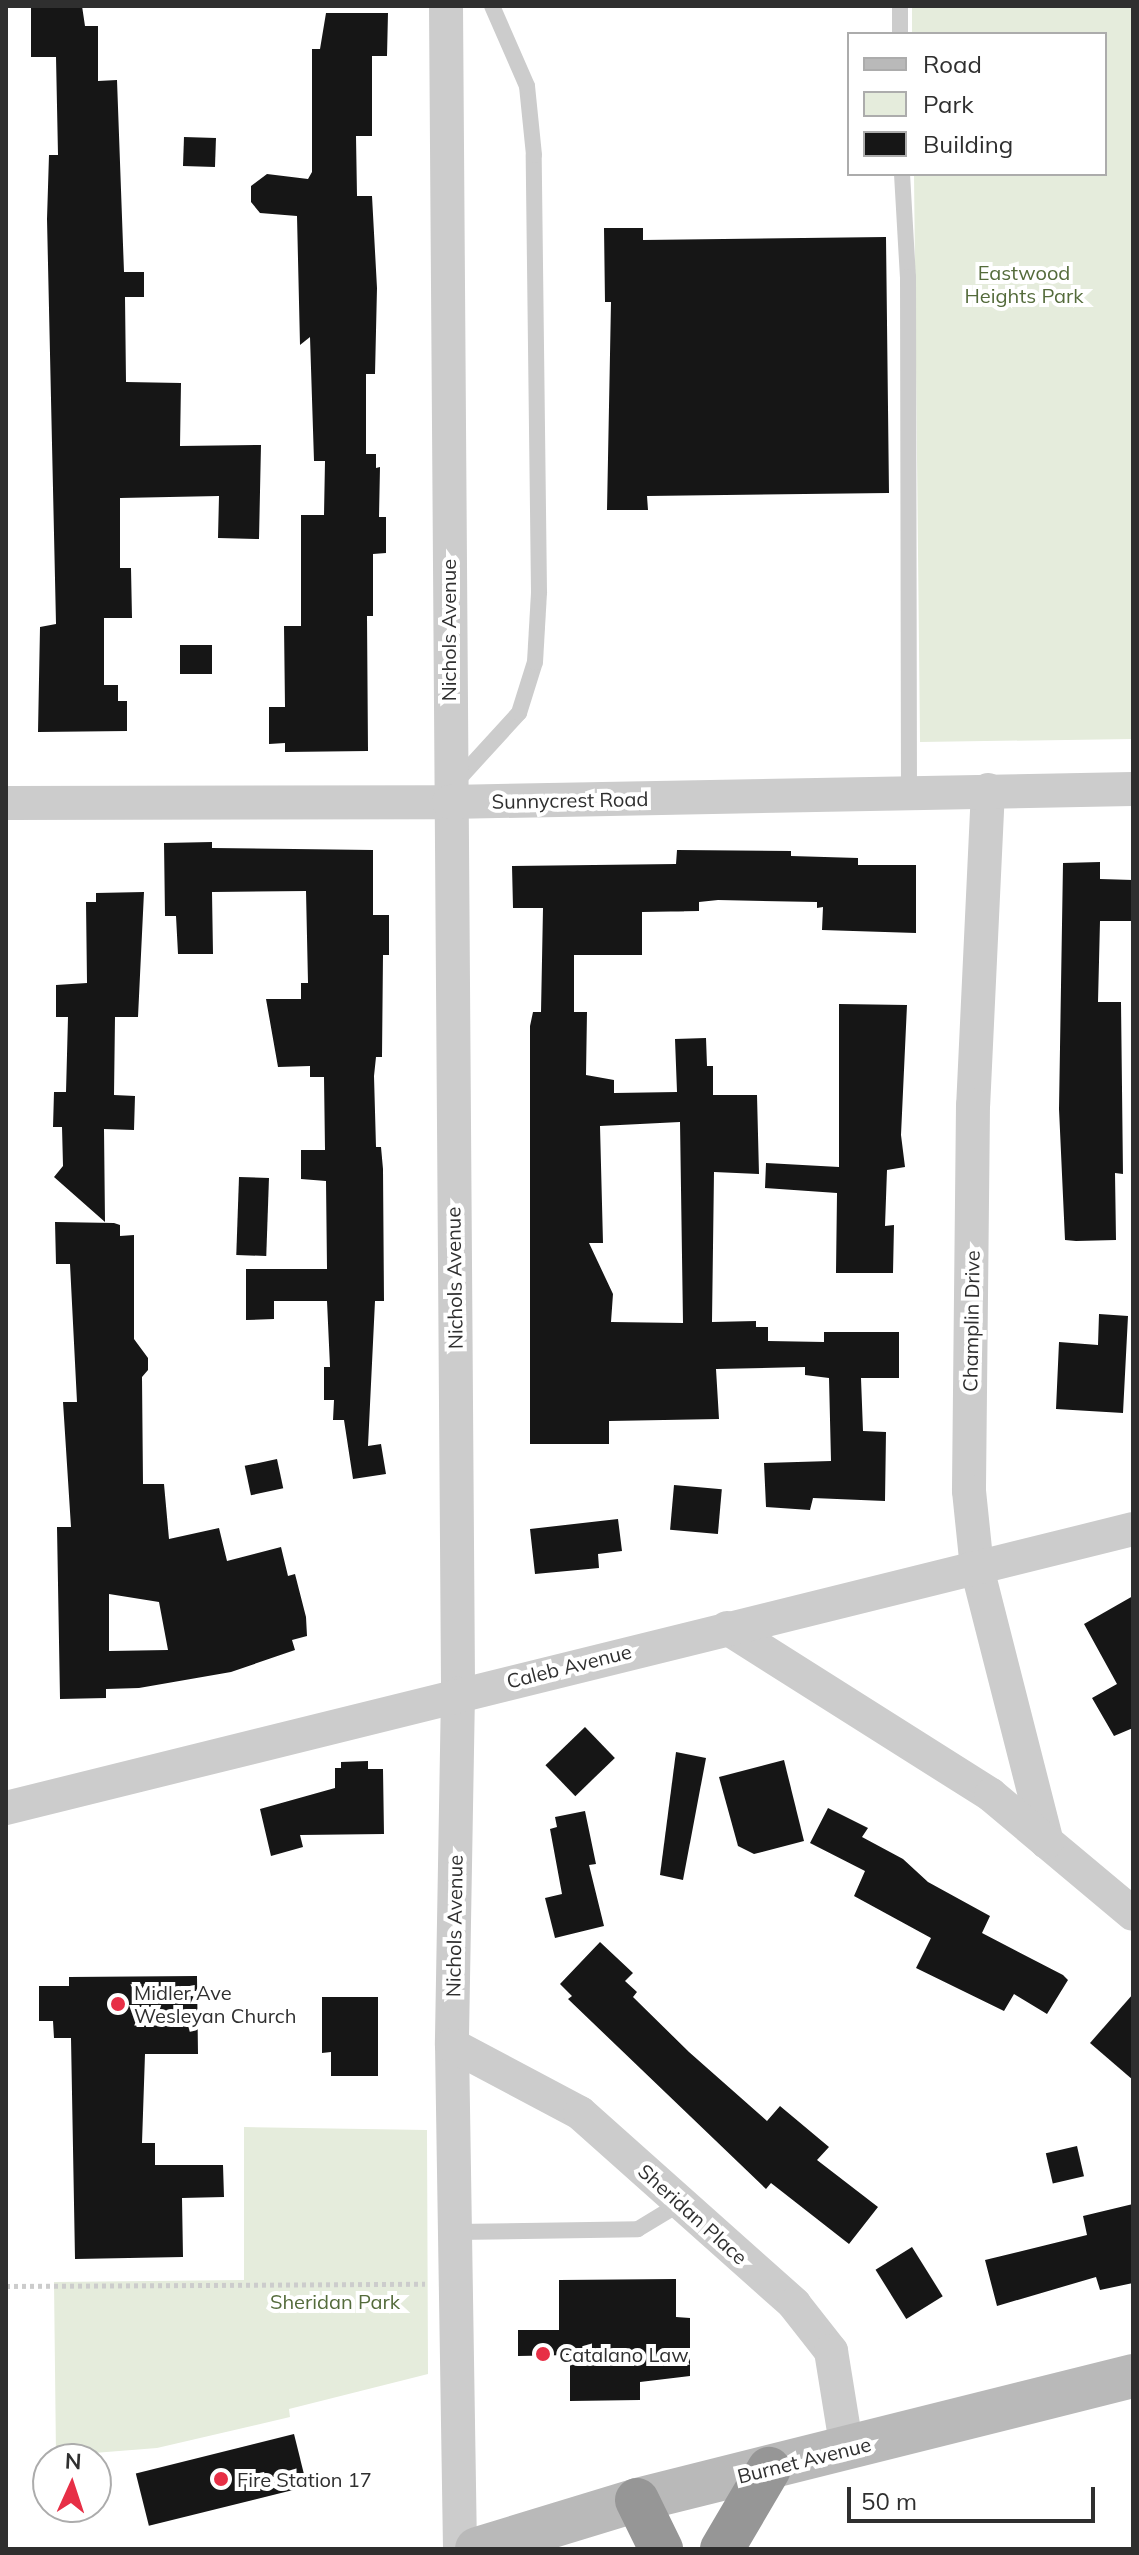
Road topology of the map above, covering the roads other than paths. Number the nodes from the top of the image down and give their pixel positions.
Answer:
1 (446, 6) edge
2 (492, 6) edge
3 (900, 6) edge
4 (900, 32) edge
5 (902, 176) edge
6 (1133, 789) edge
7 (988, 790) junction
8 (909, 792) junction
9 (449, 796) junction
10 (6, 803) edge
11 (1133, 1529) edge
12 (977, 1568) junction
13 (727, 1628) junction
14 (458, 1693) junction
15 (6, 1808) edge
16 (1047, 1842) junction
17 (1133, 1914) edge
18 (452, 2045) junction
19 (681, 2203) junction
20 (456, 2232) junction
21 (1133, 2376) edge
22 (847, 2450) junction
23 (769, 2469) junction
24 (637, 2500) junction
25 (460, 2549) edge
26 (477, 2549) edge
27 (661, 2549) edge
28 (722, 2549) edge

1 - 9 street, Nichols Avenue
2 - 9 lane
3 - 4 lane
5 - 8 lane
6 - 7 street, Sunnycrest Road
7 - 8 street, Sunnycrest Road
7 - 12 street, Champlin Drive
8 - 9 street, Sunnycrest Road
9 - 10 street, Sunnycrest Road
9 - 14 street, Nichols Avenue
11 - 12 street, Caleb Avenue
12 - 13 street, Caleb Avenue
12 - 16 street, Champlin Drive
13 - 14 street, Caleb Avenue
13 - 16 street
14 - 15 street, Caleb Avenue
14 - 18 street, Nichols Avenue
16 - 17 street
18 - 19 street, Sheridan Place
18 - 20 street, Nichols Avenue
19 - 20 lane
19 - 22 street, Sheridan Place
20 - 25 street, Nichols Avenue
21 - 22 street, Burnet Avenue
22 - 23 street, Burnet Avenue
23 - 24 street, Burnet Avenue
23 - 28 highway
24 - 26 street, Burnet Avenue
24 - 27 highway

